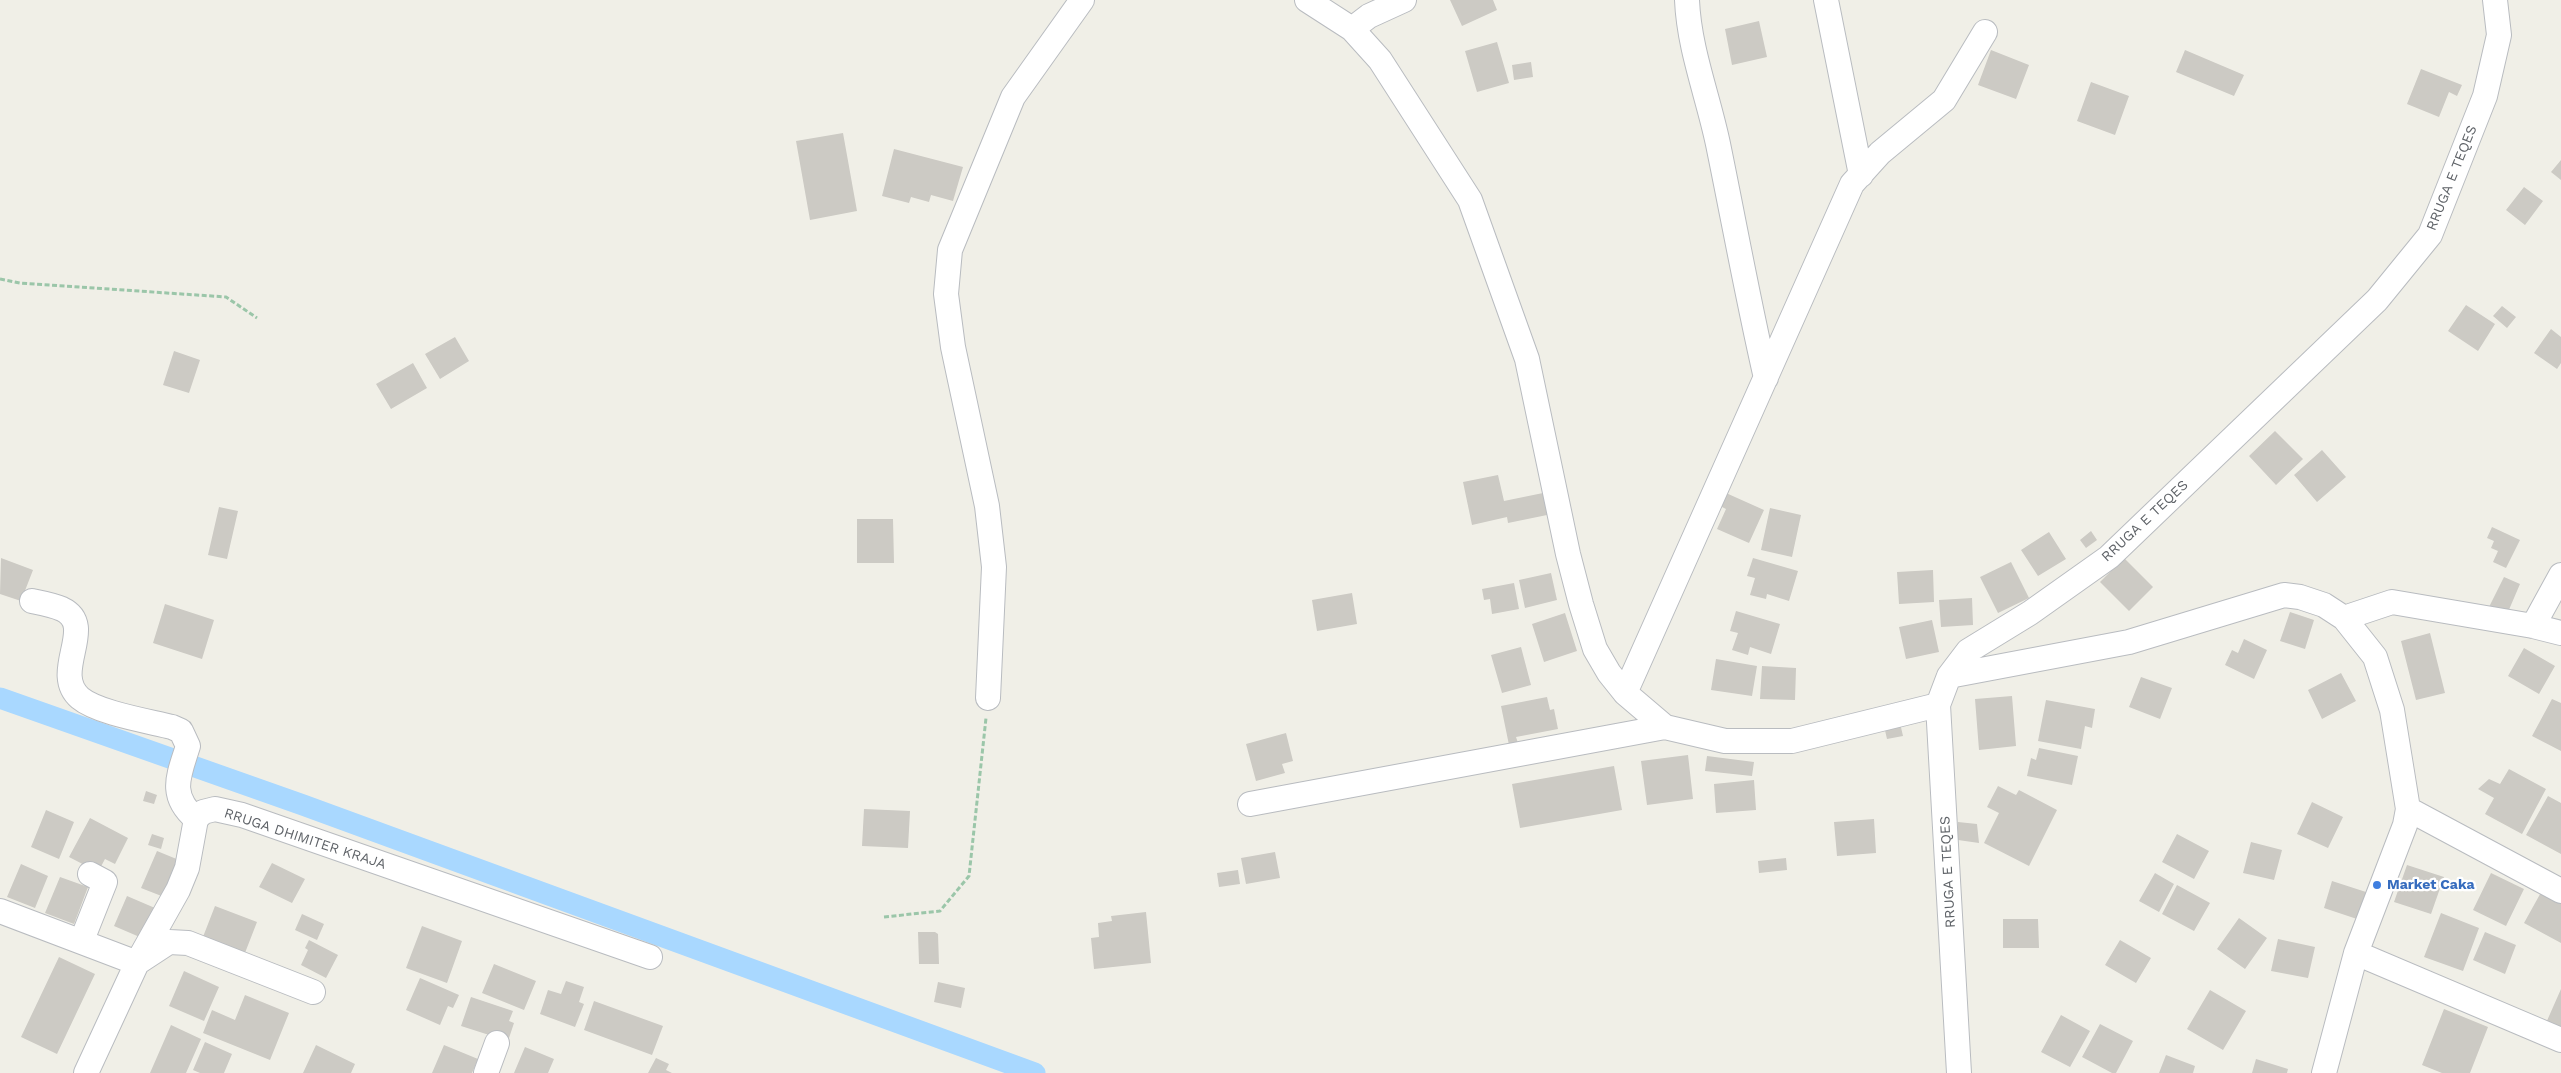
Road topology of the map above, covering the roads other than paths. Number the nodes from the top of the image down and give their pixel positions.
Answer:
1 (1082, 0) edge
2 (1307, 0) edge
3 (1404, 0) edge
4 (1688, 0) edge
5 (1826, 0) edge
6 (2495, 0) edge
7 (1352, 30) junction
8 (1985, 32) dead end
9 (1860, 175) junction
10 (1766, 378) junction
11 (2561, 575) edge
12 (32, 601) dead end
13 (2344, 618) junction
14 (2533, 626) junction
15 (2561, 633) edge
16 (1949, 676) junction
17 (1625, 693) junction
18 (988, 698) road end
19 (1938, 705) junction
20 (1666, 727) junction
21 (1250, 804) dead end
22 (2408, 809) junction
23 (196, 818) junction
24 (90, 874) dead end
25 (2561, 891) edge
26 (0, 911) edge
27 (82, 940) junction
28 (2356, 953) junction
29 (650, 957) dead end
30 (137, 963) junction
31 (313, 992) dead end
32 (2561, 1040) edge
33 (497, 1043) dead end
34 (1954, 1072) edge
35 (86, 1073) edge
36 (486, 1073) edge
37 (2324, 1073) edge

1 - 18 street
2 - 7 street
3 - 7 street
4 - 10 street
5 - 9 street
6 - 16 street, RRUGA E TEQES
7 - 17 street
8 - 9 street
9 - 10 street
10 - 17 street
11 - 14 street
12 - 23 street
13 - 14 street
13 - 16 street
13 - 22 street
14 - 15 street
16 - 19 street, RRUGA E TEQES
17 - 20 street
19 - 20 street
19 - 34 street, RRUGA E TEQES
20 - 21 street
22 - 25 street
22 - 28 street
23 - 29 street, RRUGA DHIMITER KRAJA
23 - 30 street
24 - 27 street
26 - 27 street
27 - 30 street
28 - 32 street
28 - 37 street
30 - 31 street
30 - 35 street
33 - 36 street

